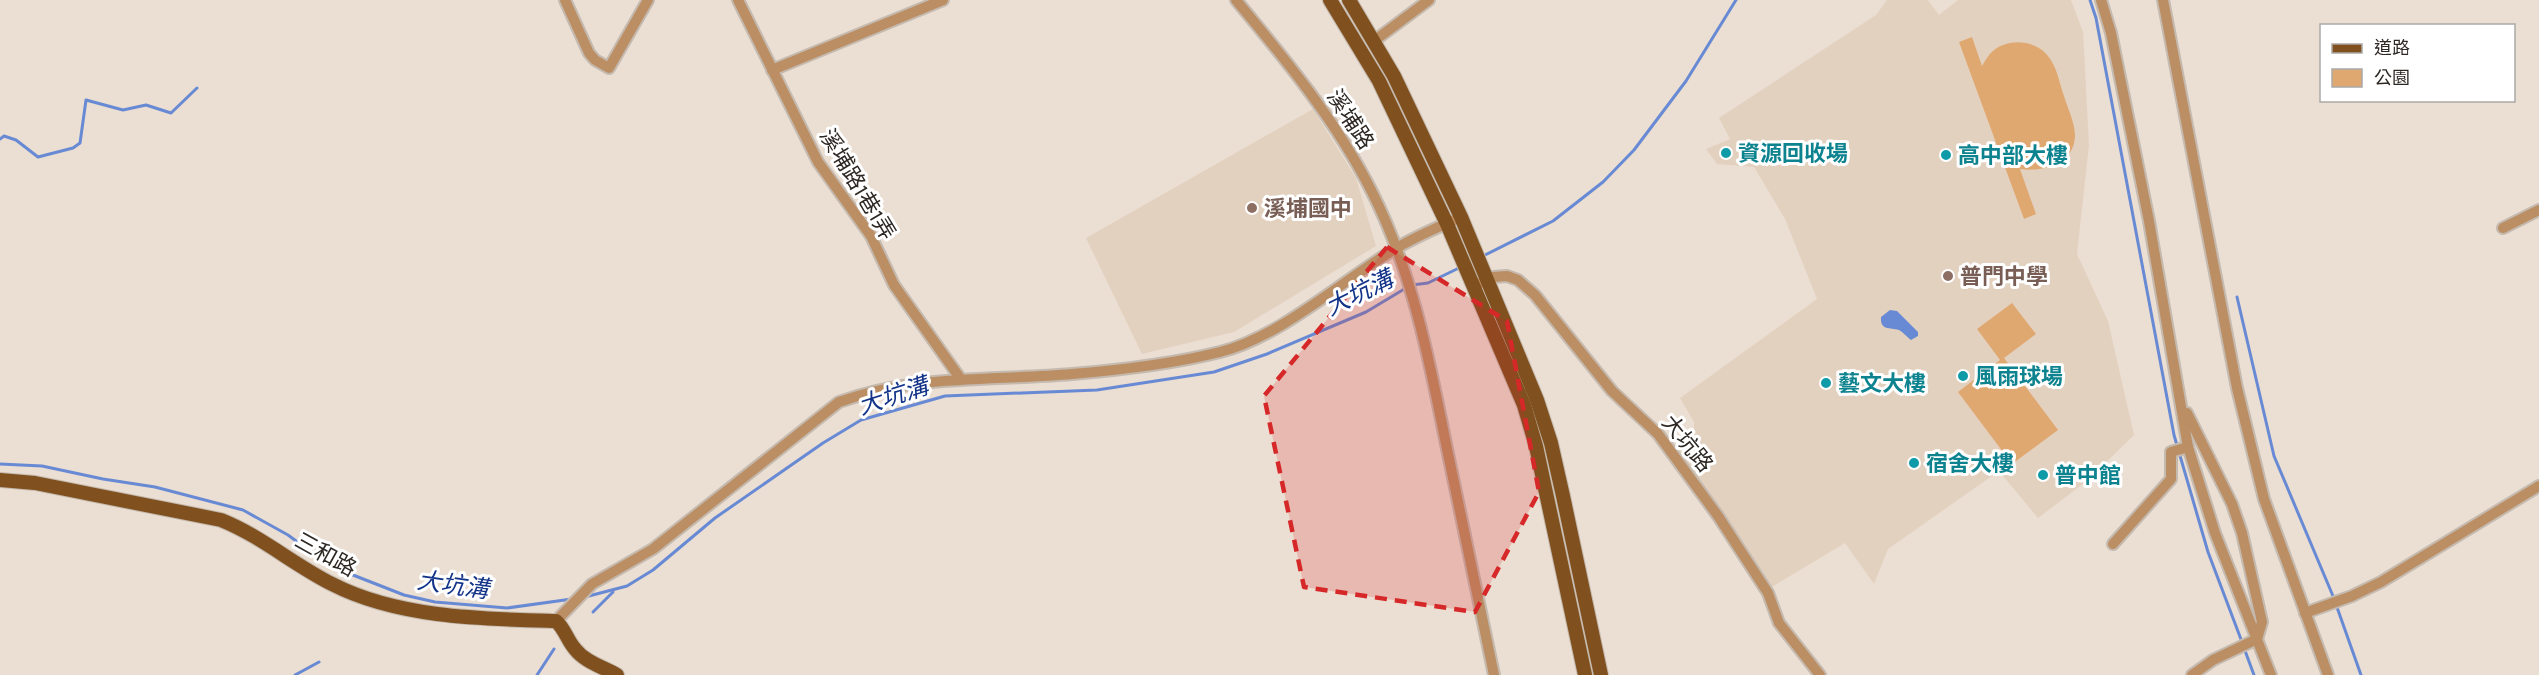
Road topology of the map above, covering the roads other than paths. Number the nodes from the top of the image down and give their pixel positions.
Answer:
1 (565, 0) edge
2 (648, 0) edge
3 (738, 0) edge
4 (943, 0) edge
5 (1236, 0) edge
6 (1330, 0) edge
7 (1349, 0) edge
8 (1429, 0) edge
9 (2101, 0) edge
10 (2163, 0) edge
11 (1374, 41) junction
12 (772, 70) junction
13 (2539, 210) edge
14 (1461, 217) junction
15 (1447, 224) junction
16 (2503, 228) dead end
17 (1397, 248) junction
18 (1486, 276) junction
19 (1472, 282) junction
20 (960, 378) junction
21 (2181, 402) junction
22 (2188, 447) junction
23 (0, 480) edge
24 (2539, 486) edge
25 (2113, 544) dead end
26 (2305, 613) junction
27 (561, 617) junction
28 (2257, 639) junction
29 (617, 675) edge
30 (1494, 675) edge
31 (1585, 675) edge
32 (1601, 675) edge
33 (1820, 675) edge
34 (2192, 675) edge
35 (2271, 675) edge
36 (2328, 675) edge

1 - 2 street
3 - 12 street, 溪埔路1巷1弄
4 - 12 street
5 - 17 street, 溪埔路
6 - 15 main road, 溪埔路
7 - 11 main road
8 - 11 street
9 - 21 street
10 - 26 street
11 - 14 main road
12 - 20 street, 溪埔路1巷1弄
13 - 16 street
14 - 15 street
14 - 18 main road
15 - 17 street
15 - 19 main road, 溪埔路
17 - 20 street
17 - 30 street, 溪埔路
18 - 19 street, 大坑路
18 - 32 main road
18 - 33 street, 大坑路
19 - 31 main road
20 - 27 street
21 - 22 street
21 - 28 street
22 - 25 street
22 - 28 street
23 - 27 main road, 三和路
24 - 26 street
26 - 36 street
27 - 29 main road
28 - 34 street
28 - 35 street

